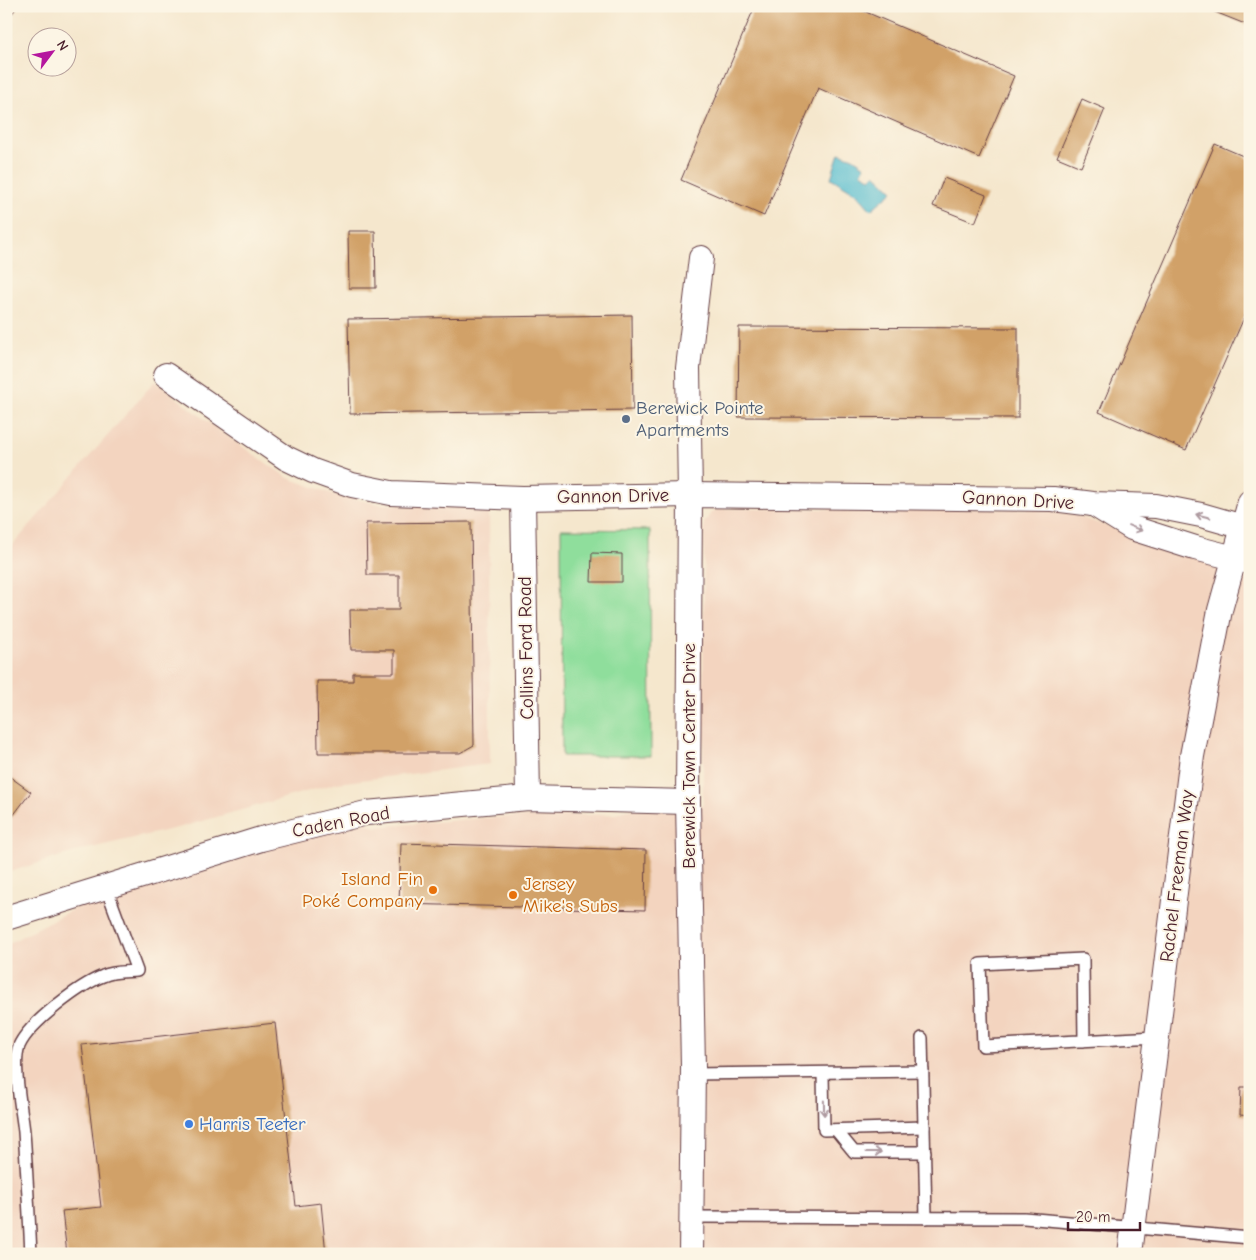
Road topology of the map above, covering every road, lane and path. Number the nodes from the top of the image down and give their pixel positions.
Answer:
1 (701, 258) dead end
2 (166, 375) dead end
3 (690, 495) junction
4 (523, 498) junction
5 (1250, 502) edge
6 (1093, 504) junction
7 (1246, 528) edge
8 (1242, 560) edge
9 (528, 798) junction
10 (688, 802) junction
11 (106, 887) junction
12 (6, 918) edge
13 (1157, 1037) junction
14 (922, 1038) dead end
15 (1084, 1041) junction
16 (923, 1071) junction
17 (823, 1073) junction
18 (692, 1074) junction
19 (924, 1126) junction
20 (836, 1130) junction
21 (924, 1152) junction
22 (692, 1217) junction
23 (926, 1218) junction
24 (1134, 1229) junction
25 (1250, 1238) edge
26 (31, 1254) edge
27 (691, 1254) edge
28 (1130, 1254) edge

1 - 3 street, Berewick Town Center Drive
2 - 4 street, Gannon Drive
3 - 4 street, Gannon Drive
3 - 6 street, Gannon Drive
3 - 10 street, Berewick Town Center Drive
4 - 9 street, Collins Ford Road
5 - 7 street, Rachel Freeman Way
7 -> 6 street, Gannon Drive
6 -> 8 street, Gannon Drive
7 - 8 street, Rachel Freeman Way
8 - 13 street, Rachel Freeman Way
9 - 10 street, Caden Road
9 - 11 street, Caden Road
10 - 18 street, Berewick Town Center Drive
11 - 12 street, Caden Road
11 - 26 lane
13 - 15 lane
13 - 24 street, Rachel Freeman Way
14 - 16 lane
15 - 15 lane
16 - 17 lane
16 - 19 lane
17 - 18 lane
17 -> 20 lane
18 - 22 street, Berewick Town Center Drive
19 - 20 lane
19 - 21 lane
20 -> 21 lane
21 - 23 lane
22 - 23 lane
22 - 27 street, Berewick Town Center Drive
23 - 24 lane
24 - 25 lane
24 - 28 street, Rachel Freeman Way

